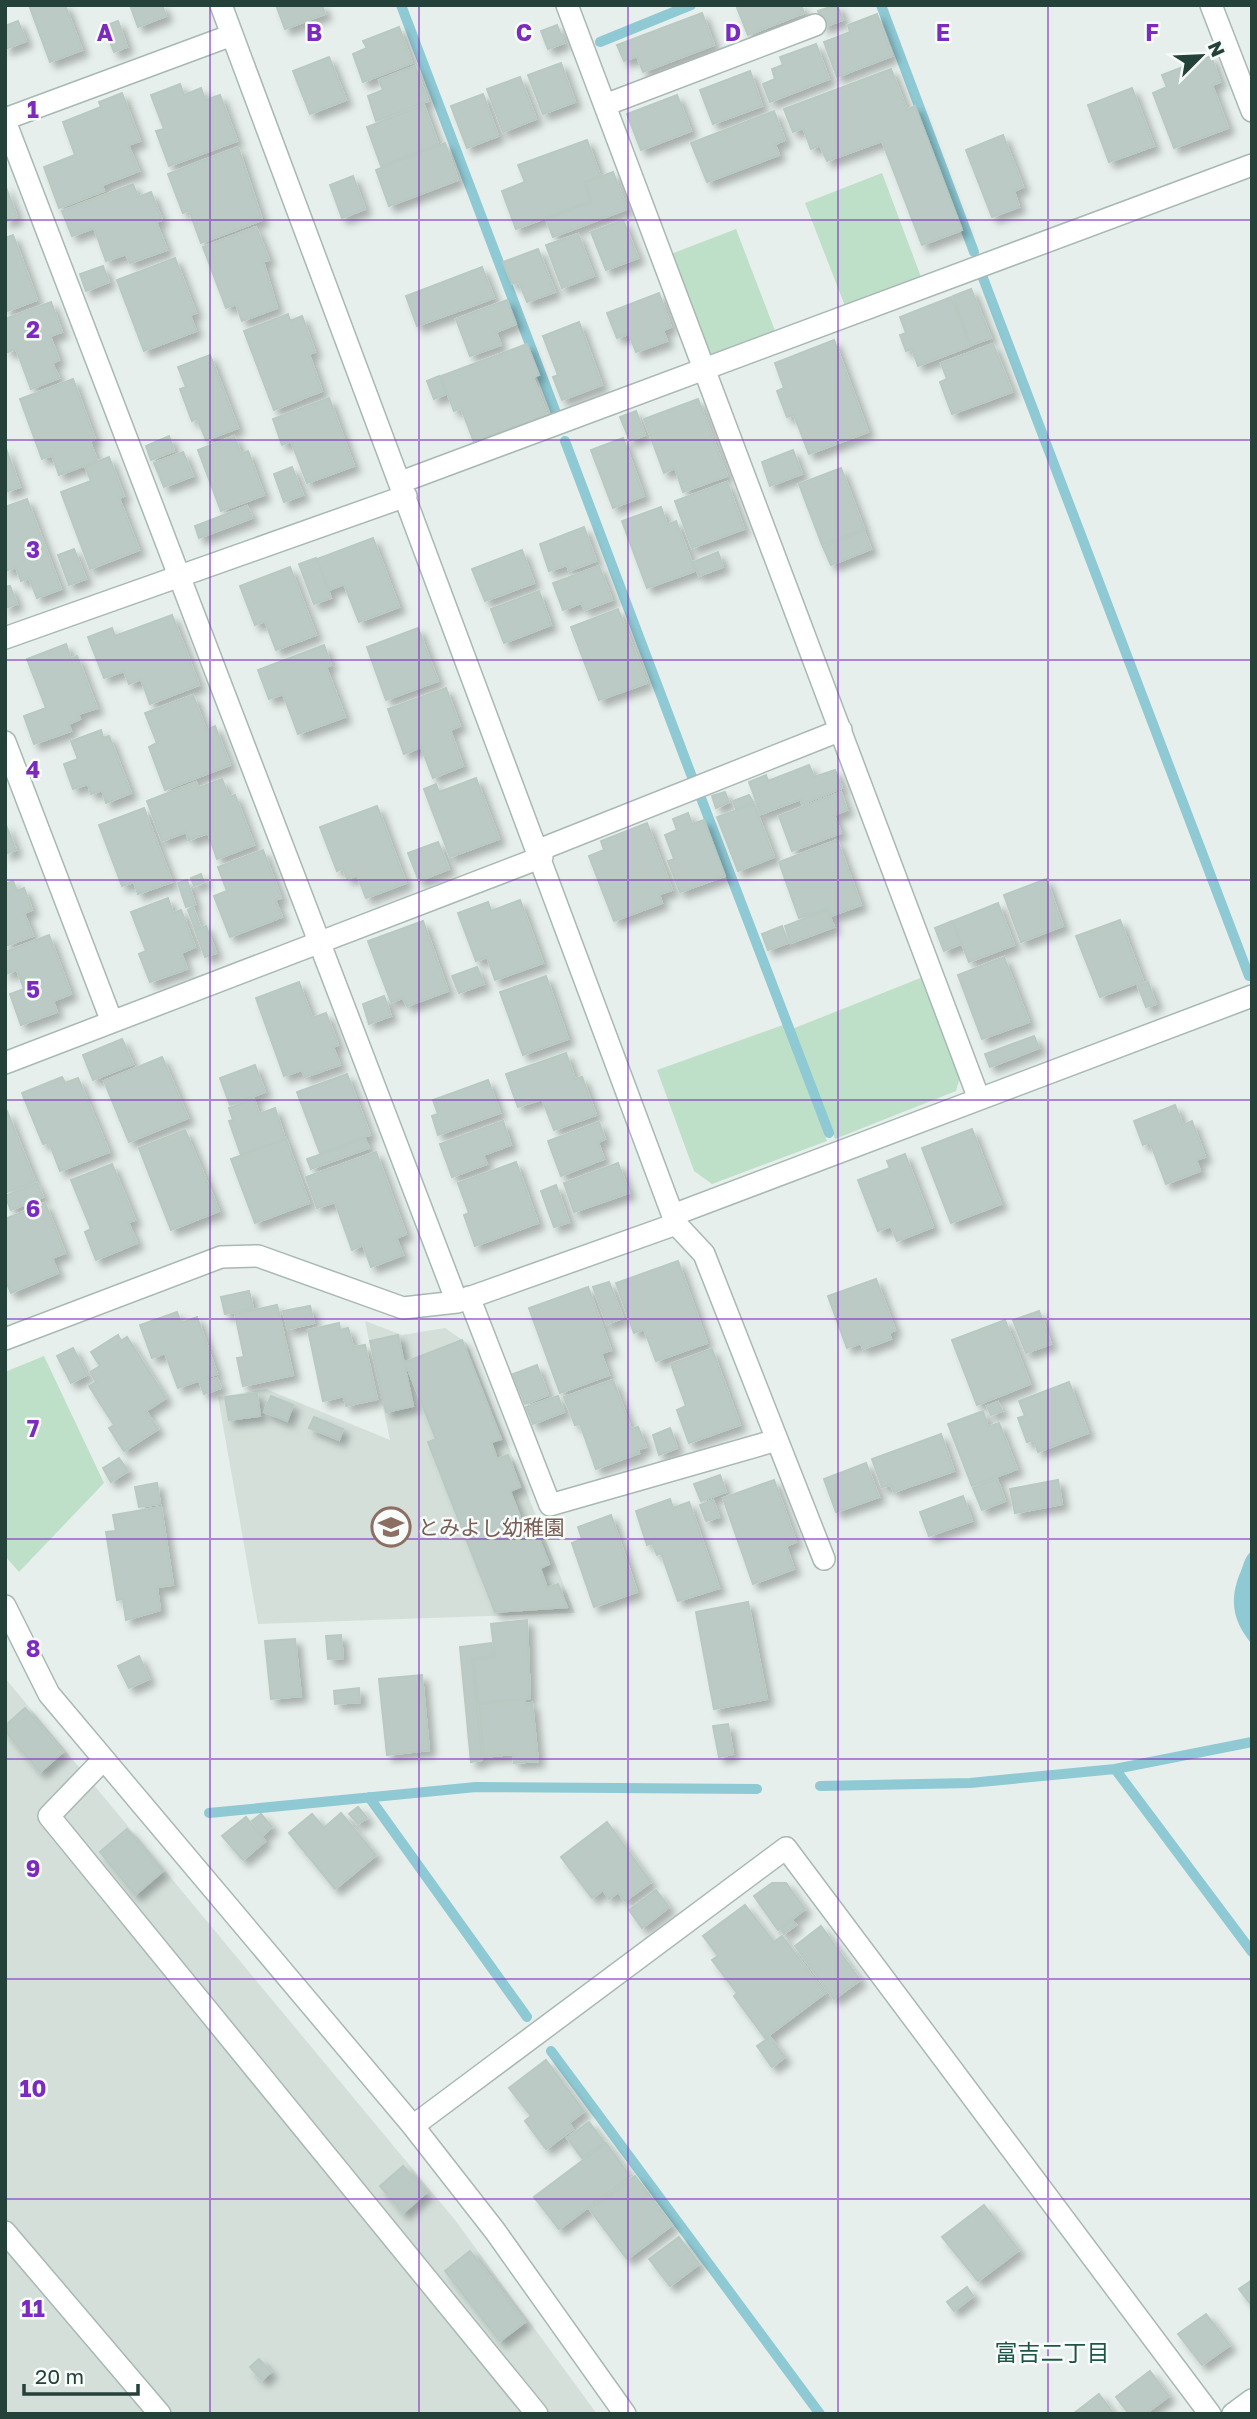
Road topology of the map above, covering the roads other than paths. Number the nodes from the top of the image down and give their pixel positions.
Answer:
1 (221, 5) edge
2 (567, 5) edge
3 (1212, 5) edge
4 (815, 25) dead end
5 (232, 35) junction
6 (605, 105) junction
7 (1252, 111) edge
8 (5, 120) edge
9 (1252, 165) edge
10 (706, 369) junction
11 (403, 489) junction
12 (179, 577) junction
13 (5, 638) edge
14 (841, 730) junction
15 (5, 742) edge
16 (540, 853) junction
17 (319, 942) junction
18 (1252, 996) edge
19 (112, 1022) junction
20 (5, 1063) edge
21 (979, 1099) junction
22 (674, 1220) junction
23 (463, 1300) junction
24 (5, 1339) edge
25 (777, 1440) junction
26 (824, 1559) dead end
27 (5, 1606) edge
28 (103, 1760) junction
29 (413, 2126) junction
30 (5, 2232) edge
31 (1252, 2400) edge
32 (160, 2414) edge
33 (537, 2414) edge
34 (625, 2414) edge
35 (1210, 2414) edge
36 (1233, 2414) edge

1 - 5 street
2 - 6 street
3 - 7 street
4 - 6 street
5 - 8 street
5 - 11 street
6 - 10 street
8 - 12 street
9 - 10 street
10 - 11 street
10 - 14 street
11 - 12 street
11 - 16 street
12 - 13 street
12 - 17 street
14 - 16 street
14 - 21 street
15 - 19 street
16 - 17 street
16 - 22 street
17 - 19 street
17 - 23 street
18 - 21 street
19 - 20 street
21 - 22 street
22 - 23 street
22 - 25 street
23 - 24 street
23 - 25 street
25 - 26 street
27 - 28 street
28 - 29 street
28 - 33 street
29 - 34 street
29 - 35 street
30 - 32 street
31 - 36 street

